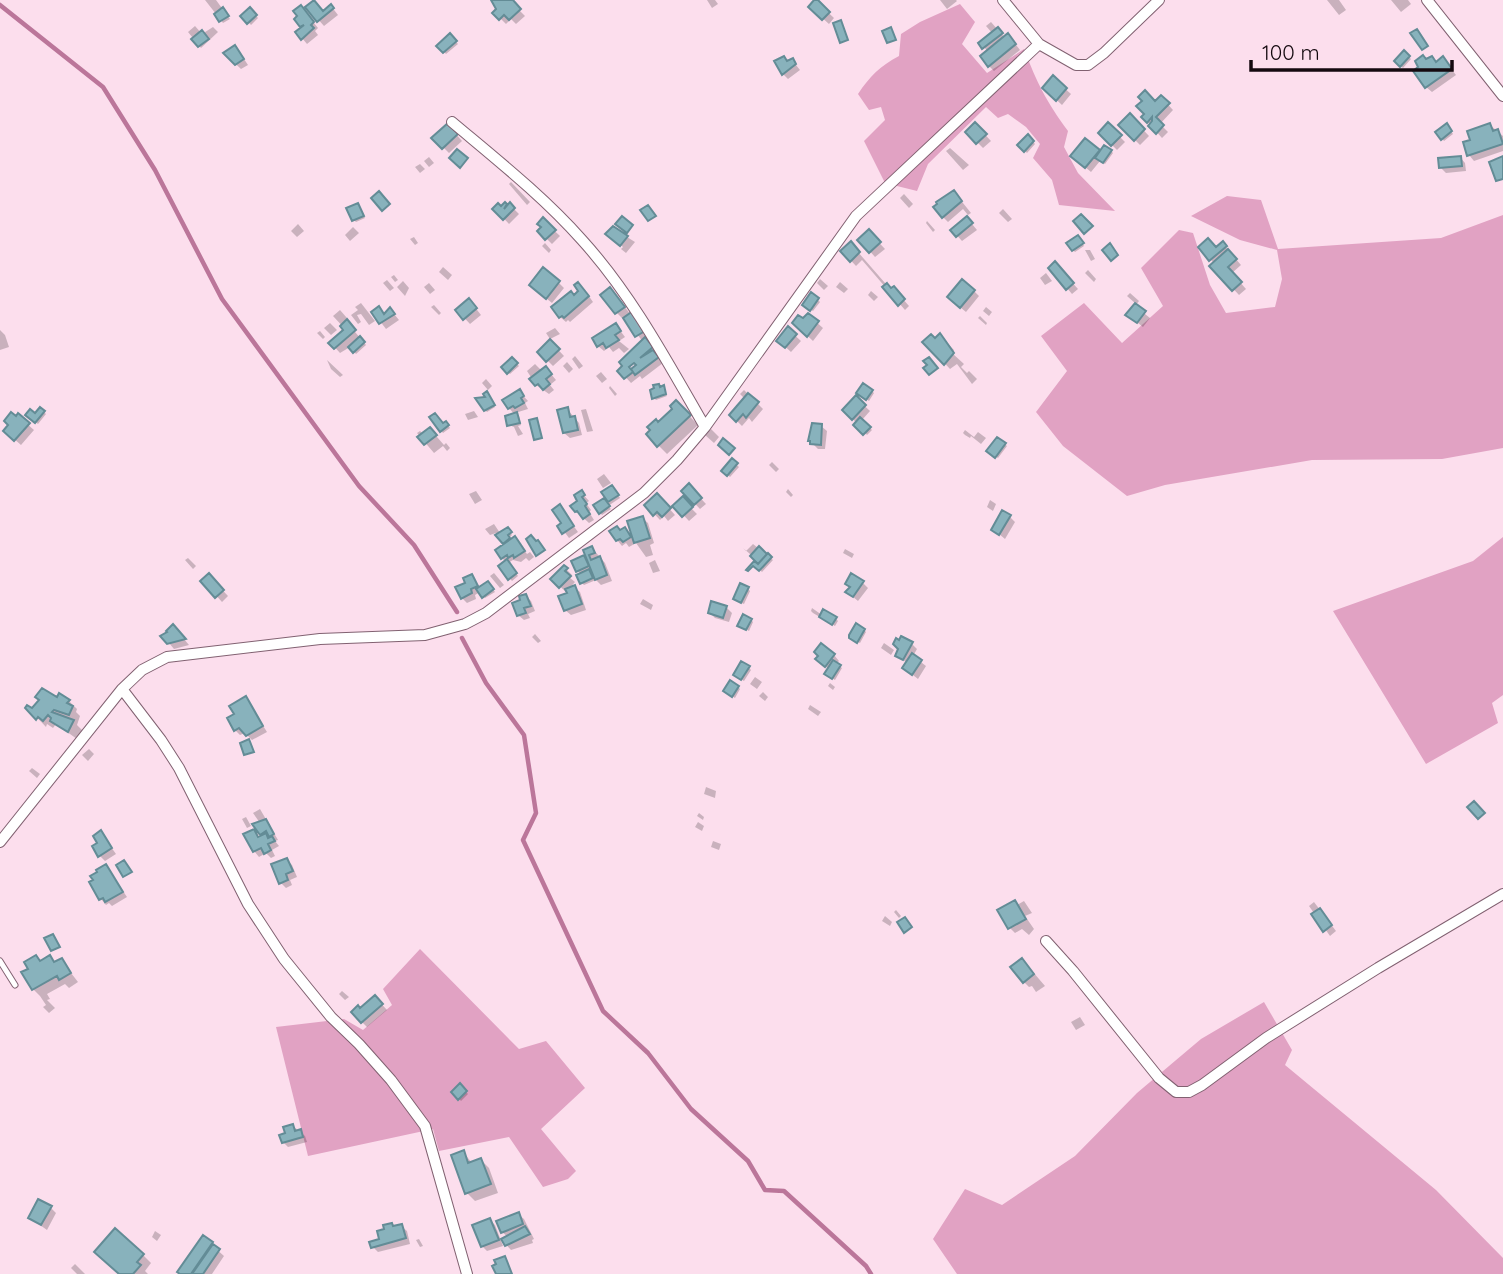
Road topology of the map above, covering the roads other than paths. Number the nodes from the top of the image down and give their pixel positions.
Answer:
1 (1003, 0) edge
2 (1159, 0) edge
3 (1426, 0) edge
4 (1039, 44) junction
5 (1503, 96) edge
6 (452, 122) dead end
7 (705, 427) junction
8 (122, 689) junction
9 (0, 842) edge
10 (1503, 894) edge
11 (1046, 941) dead end
12 (0, 961) edge
13 (15, 985) dead end
14 (467, 1274) edge

1 - 4 street
2 - 4 street
3 - 5 street
4 - 7 street
6 - 7 street
7 - 8 street
8 - 9 street
8 - 14 street
10 - 11 street
12 - 13 lane

